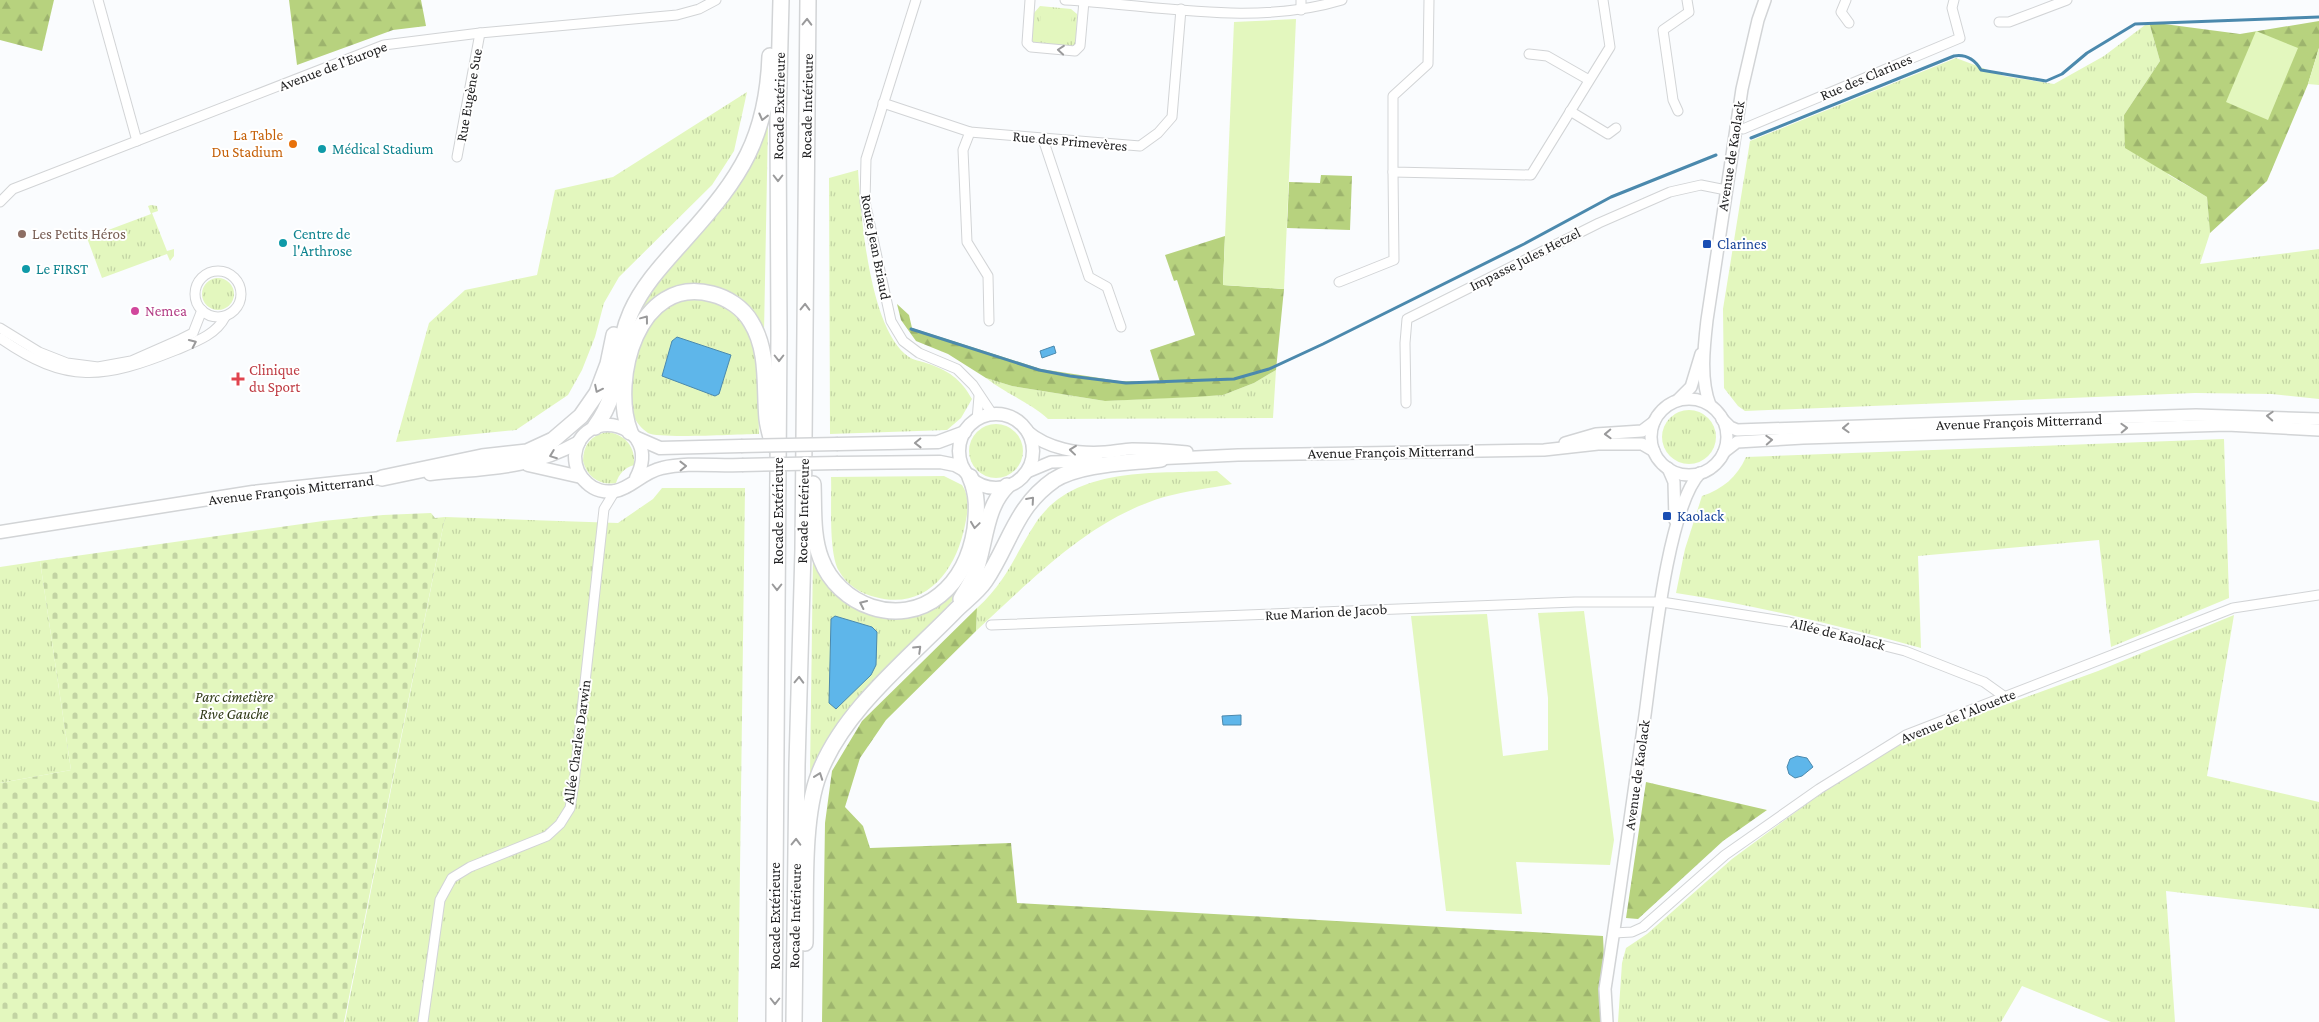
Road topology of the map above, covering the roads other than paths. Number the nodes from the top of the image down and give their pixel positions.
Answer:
1 (98, 0) edge
2 (716, 0) edge
3 (808, 0) edge
4 (916, 0) edge
5 (1030, 0) edge
6 (1065, 0) edge
7 (1301, 0) edge
8 (1342, 0) edge
9 (1429, 0) edge
10 (1604, 0) edge
11 (1687, 0) edge
12 (1765, 0) edge
13 (1846, 0) edge
14 (1954, 0) edge
15 (2066, 0) edge
16 (1084, 1) edge
17 (781, 4) edge
18 (1181, 9) junction
19 (1301, 10) junction
20 (1999, 22) dead end
21 (1849, 23) dead end
22 (480, 33) junction
23 (1529, 54) dead end
24 (1589, 80) junction
25 (883, 103) junction
26 (1570, 111) junction
27 (1678, 111) dead end
28 (1735, 127) junction
29 (1616, 128) dead end
30 (970, 132) junction
31 (1043, 139) junction
32 (137, 141) junction
33 (457, 158) dead end
34 (1393, 172) junction
35 (1726, 190) junction
36 (0, 202) edge
37 (669, 258) junction
38 (1339, 282) dead end
39 (202, 310) junction
40 (225, 316) junction
41 (990, 320) dead end
42 (1121, 327) dead end
43 (0, 328) edge
44 (804, 336) junction
45 (0, 338) edge
46 (1704, 345) junction
47 (979, 396) junction
48 (1678, 400) junction
49 (1406, 403) dead end
50 (1710, 405) junction
51 (993, 415) junction
52 (1722, 419) junction
53 (2319, 419) edge
54 (977, 420) junction
55 (1654, 422) junction
56 (595, 427) junction
57 (2319, 430) edge
58 (965, 432) junction
59 (1028, 432) junction
60 (634, 435) junction
61 (579, 442) junction
62 (1544, 450) junction
63 (1654, 451) junction
64 (1724, 452) junction
65 (1238, 455) junction
66 (1161, 459) junction
67 (525, 465) junction
68 (1668, 468) junction
69 (778, 469) junction
70 (1027, 472) junction
71 (967, 473) junction
72 (1700, 473) junction
73 (581, 477) junction
74 (382, 478) junction
75 (636, 478) junction
76 (1007, 486) junction
77 (596, 489) junction
78 (615, 491) junction
79 (604, 509) junction
80 (1675, 530) junction
81 (0, 532) edge
82 (2319, 595) edge
83 (1662, 602) junction
84 (954, 611) junction
85 (991, 625) dead end
86 (2005, 697) junction
87 (1614, 933) junction
88 (794, 978) junction
89 (423, 1022) edge
90 (774, 1022) edge
91 (794, 1022) edge
92 (1607, 1022) edge

1 - 32 street
2 - 22 street, Avenue de l'Europe
44 -> 3 highway, Rocade Intérieure
4 - 25 street, Route Jean Briaud
16 -> 5 street
6 - 16 street
7 - 19 street
8 - 19 street
9 - 34 street
10 - 24 street
11 - 27 street
12 - 28 main road, Avenue de Kaolack
13 - 21 street
14 - 28 street, Rue des Clarines
15 - 20 street
16 - 18 street
17 -> 37 highway
17 -> 69 highway, Rocade Extérieure
18 - 19 street
18 - 31 street, Rue des Primevères
22 - 32 street, Avenue de l'Europe
22 - 33 street, Rue Eugène Sue
23 - 24 street
24 - 26 street
25 - 30 street, Rue des Primevères
25 - 47 street, Route Jean Briaud
26 - 29 street
26 - 34 street
28 - 35 main road, Avenue de Kaolack
30 - 31 street, Rue des Primevères
30 - 41 street
31 - 42 street
32 - 36 street, Avenue de l'Europe
34 - 38 street
35 - 46 main road, Avenue de Kaolack
35 - 49 street, Impasse Jules Hetzel
37 - 56 highway
37 -> 74 highway
39 - 40 street
39 - 40 street
39 - 43 street
45 -> 40 street
71 -> 44 highway
88 -> 44 highway, Rocade Intérieure
46 - 48 main road, Avenue de Kaolack
46 - 50 main road, Avenue de Kaolack
47 - 51 street, Route Jean Briaud
47 - 54 street
48 - 50 main road
48 - 55 main road
50 - 52 main road
51 - 54 main road
51 - 59 main road, Avenue François Mitterrand
53 -> 52 main road, Avenue François Mitterrand
52 - 64 main road
54 - 58 main road
55 -> 62 main road, Avenue François Mitterrand
55 - 63 main road
56 - 60 main road
56 - 61 main road, Avenue François Mitterrand
64 -> 57 main road, Avenue François Mitterrand
58 -> 60 main road, bridge
58 - 71 main road
65 -> 59 main road, Avenue François Mitterrand
59 - 70 main road
60 -> 69 highway
60 - 75 main road
61 -> 67 main road, Avenue François Mitterrand
61 - 73 main road
62 - 63 main road, Avenue François Mitterrand
62 - 65 main road, Avenue François Mitterrand
63 - 68 main road
64 - 72 main road
65 - 66 main road, Avenue François Mitterrand
66 - 70 main road, Avenue François Mitterrand
84 -> 66 highway
67 - 73 main road
67 - 74 main road, Avenue François Mitterrand
68 - 72 main road
68 - 80 main road, Avenue de Kaolack
69 -> 90 highway, Rocade Extérieure
70 - 76 main road, Avenue François Mitterrand
75 -> 71 main road, bridge
71 - 76 main road
72 - 80 main road, Avenue de Kaolack
73 - 77 main road
74 - 81 main road, Avenue François Mitterrand
75 - 78 main road
76 - 84 highway
77 - 78 main road
77 - 79 street, Allée Charles Darwin
78 - 79 street, Allée Charles Darwin
79 - 89 street, Allée Charles Darwin
80 - 83 main road, Avenue de Kaolack
82 - 86 street, Avenue de l'Alouette
83 - 85 street, Rue Marion de Jacob
83 - 86 street, Allée de Kaolack
83 - 87 main road, Avenue de Kaolack
88 -> 84 highway
86 - 87 street, Avenue de l'Alouette
87 - 92 main road, Avenue de Kaolack
88 - 91 highway, Rocade Intérieure

